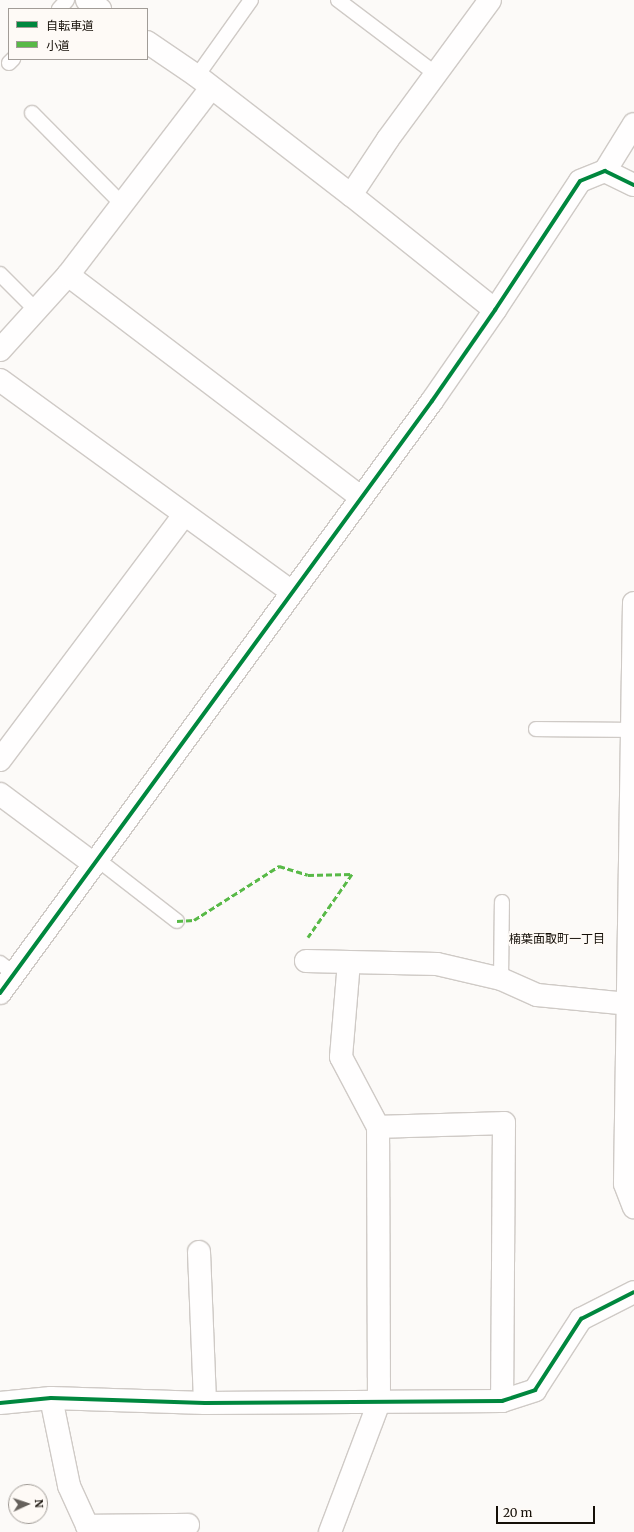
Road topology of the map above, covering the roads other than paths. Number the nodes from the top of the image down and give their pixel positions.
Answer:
1 (67, 0) edge
2 (87, 0) edge
3 (251, 0) edge
4 (338, 0) edge
5 (484, 2) edge
6 (60, 8) edge
7 (99, 8) edge
8 (148, 43) edge
9 (436, 74) junction
10 (204, 82) junction
11 (32, 113) dead end
12 (634, 124) edge
13 (605, 171) junction
14 (634, 185) edge
15 (351, 194) junction
16 (122, 204) junction
17 (0, 274) edge
18 (68, 275) junction
19 (36, 310) junction
20 (495, 310) junction
21 (0, 350) edge
22 (0, 380) edge
23 (361, 497) junction
24 (184, 515) junction
25 (292, 592) junction
26 (634, 604) edge
27 (536, 730) dead end
28 (632, 730) junction
29 (0, 760) edge
30 (0, 794) edge
31 (632, 820) edge
32 (95, 862) junction
33 (502, 902) dead end
34 (177, 921) dead end
35 (306, 961) dead end
36 (349, 962) junction
37 (7, 968) edge
38 (501, 979) junction
39 (0, 993) edge
40 (628, 1004) junction
41 (378, 1127) junction
42 (634, 1207) edge
43 (199, 1252) dead end
44 (634, 1292) edge
45 (51, 1398) junction
46 (502, 1401) junction
47 (379, 1402) junction
48 (0, 1403) edge
49 (205, 1403) junction
50 (188, 1525) dead end
51 (89, 1529) edge
52 (330, 1532) edge

1 - 6 lane
2 - 7 street
3 - 10 lane
4 - 9 lane
5 - 9 street
8 - 10 street
9 - 15 street
10 - 15 street
10 - 16 street
11 - 16 lane
12 - 13 street
13 - 14 street
13 - 20 street
15 - 20 street
16 - 18 street
17 - 19 lane
18 - 19 street
18 - 23 street
19 - 21 street
20 - 23 street
22 - 24 street
23 - 25 street
24 - 25 street
24 - 29 street
25 - 32 street
26 - 28 street
27 - 28 lane
28 - 31 street
30 - 32 street
31 - 40 street
32 - 34 lane
32 - 37 street
33 - 38 lane
35 - 36 street
36 - 38 street
36 - 41 street
37 - 39 street
38 - 40 street
40 - 42 street
41 - 46 street
41 - 47 street
43 - 49 street
44 - 46 street
45 - 48 street
45 - 49 street
45 - 51 street
46 - 47 street
47 - 49 street
47 - 52 street
50 - 51 street

